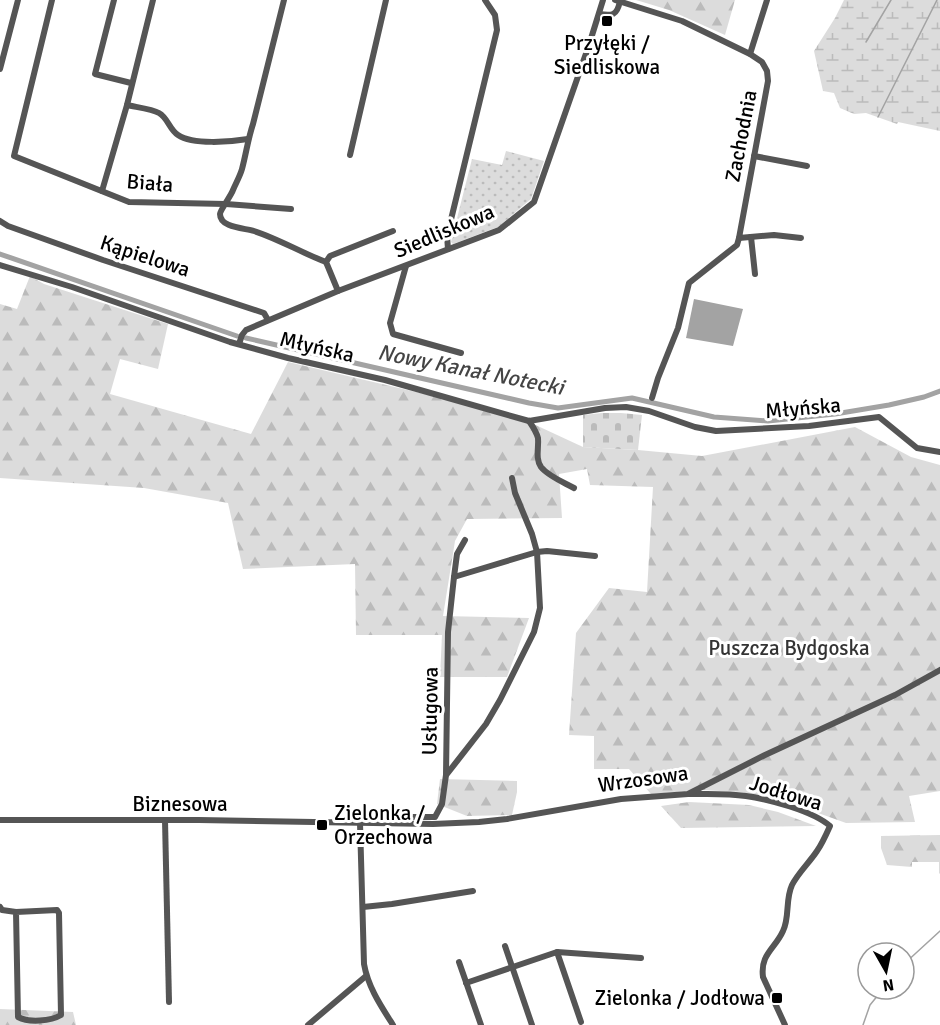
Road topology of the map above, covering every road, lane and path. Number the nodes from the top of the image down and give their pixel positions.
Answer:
1 (18, 0) edge
2 (52, 0) edge
3 (114, 0) edge
4 (153, 0) edge
5 (284, 0) edge
6 (386, 0) edge
7 (485, 0) edge
8 (603, 0) edge
9 (767, 0) edge
10 (617, 1) edge
11 (599, 14) junction
12 (750, 54) junction
13 (0, 69) edge
14 (131, 83) junction
15 (127, 105) junction
16 (248, 139) junction
17 (350, 155) dead end
18 (754, 156) junction
19 (807, 166) dead end
20 (102, 191) junction
21 (226, 204) junction
22 (291, 209) dead end
23 (0, 221) edge
24 (393, 231) dead end
25 (739, 236) junction
26 (751, 237) junction
27 (801, 238) dead end
28 (448, 249) junction
29 (326, 262) junction
30 (0, 265) edge
31 (406, 266) junction
32 (755, 274) dead end
33 (338, 291) junction
34 (268, 320) junction
35 (239, 344) junction
36 (461, 353) dead end
37 (652, 398) dead end
38 (529, 421) junction
39 (940, 452) edge
40 (512, 478) dead end
41 (573, 488) dead end
42 (465, 540) dead end
43 (537, 552) junction
44 (595, 556) dead end
45 (454, 577) junction
46 (940, 670) edge
47 (446, 775) junction
48 (688, 794) junction
49 (0, 820) edge
50 (165, 820) junction
51 (360, 823) junction
52 (375, 823) junction
53 (473, 891) dead end
54 (0, 907) edge
55 (363, 907) junction
56 (16, 912) junction
57 (505, 946) dead end
58 (557, 952) junction
59 (641, 958) dead end
60 (459, 962) dead end
61 (512, 966) junction
62 (366, 976) junction
63 (466, 983) junction
64 (169, 1002) dead end
65 (581, 1022) dead end
66 (530, 1024) edge
67 (308, 1025) edge
68 (393, 1025) edge
69 (481, 1025) edge
70 (785, 1025) edge

1 - 13 street
2 - 20 street, Biała
3 - 14 street
4 - 14 street
5 - 16 street
6 - 17 street
7 - 28 street
8 - 11 street, Siedliskowa
9 - 12 street
10 - 11 street
10 - 12 street, Zachodnia
11 - 28 street, Siedliskowa
12 - 18 street, Zachodnia
14 - 15 street
15 - 16 street
15 - 20 street
16 - 21 street
18 - 19 street
18 - 25 street, Zachodnia
20 - 21 street, Biała
21 - 22 street, Biała
21 - 29 street
23 - 34 street, Kąpielowa
24 - 29 street
25 - 26 street
25 - 37 street
26 - 27 street
26 - 32 street
28 - 31 street, Siedliskowa
29 - 33 street
30 - 35 street, Młyńska
31 - 33 street, Siedliskowa
31 - 36 street
33 - 34 street, Siedliskowa
34 - 35 street, Siedliskowa
35 - 38 street, Młyńska
38 - 39 street, Młyńska
38 - 41 street
40 - 43 street
42 - 45 street, Usługowa
43 - 44 street
43 - 45 street
43 - 47 street
45 - 47 street, Usługowa
46 - 48 street, Wrzosowa
47 - 52 street, Usługowa
48 - 52 street, Wrzosowa
48 - 70 street, Jodłowa
49 - 50 street, Biznesowa
50 - 51 street, Biznesowa
50 - 64 street
51 - 52 street, Wrzosowa
51 - 55 street
53 - 55 street
54 - 56 street
55 - 62 street
56 - 56 street
57 - 61 street
58 - 59 street
58 - 61 street
58 - 65 street
60 - 63 street
61 - 63 street
61 - 66 street
62 - 67 street
62 - 68 street
63 - 69 street

